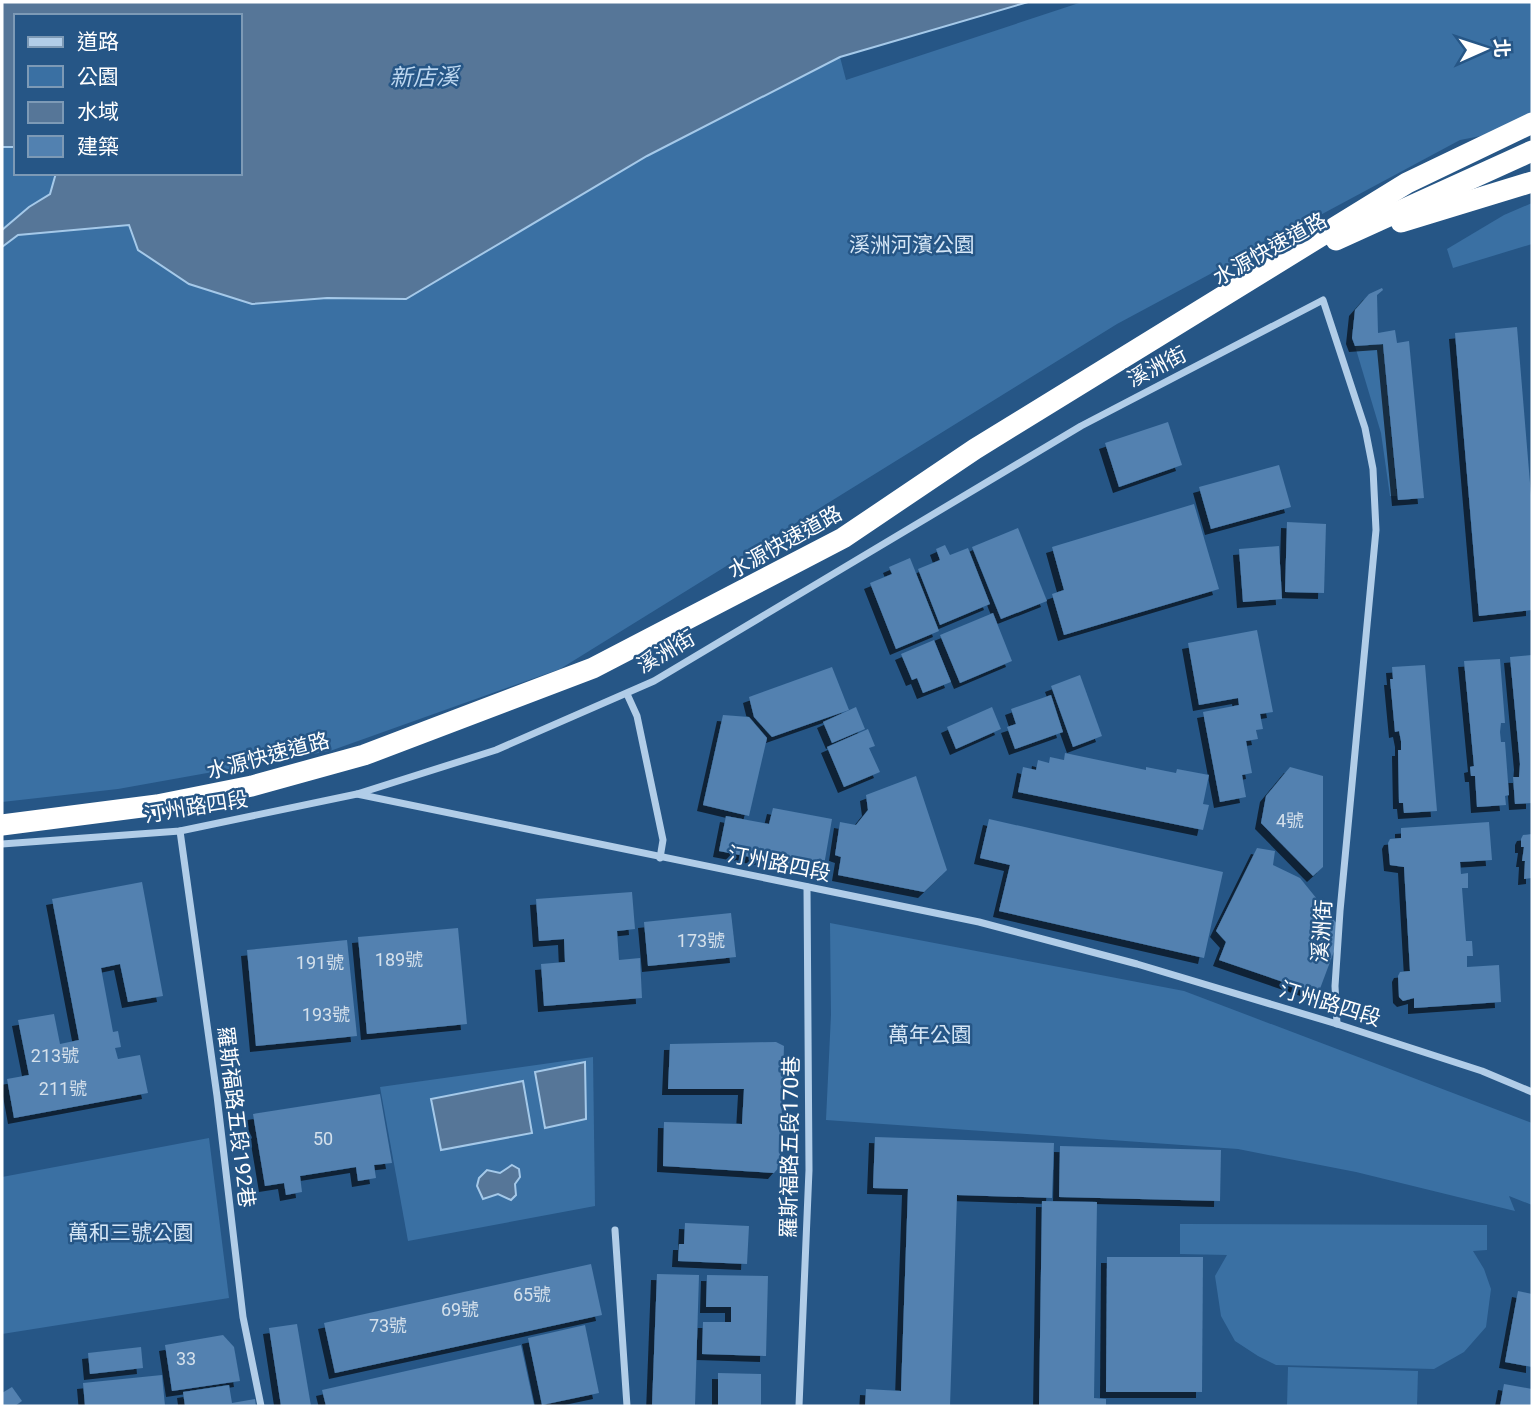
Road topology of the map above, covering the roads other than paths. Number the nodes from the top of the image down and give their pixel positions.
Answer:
1 (1532, 123) edge
2 (1532, 153) edge
3 (1532, 182) edge
4 (1407, 183) junction
5 (1319, 248) junction
6 (626, 694) junction
7 (357, 794) junction
8 (2, 827) edge
9 (180, 831) junction
10 (2, 844) edge
11 (660, 858) junction
12 (807, 887) junction
13 (1337, 1024) junction
14 (1532, 1091) edge
15 (615, 1230) dead end
16 (261, 1406) edge
17 (627, 1406) edge
18 (799, 1406) edge

1 - 4 highway
2 - 4 highway
2 - 5 highway, 水源快速道路
3 - 5 highway
4 - 8 highway, 水源快速道路
5 - 8 highway, 水源快速道路
6 - 7 street, 溪洲街
6 - 11 street
6 - 13 street, 溪洲街
7 - 9 street, 汀州路四段
7 - 11 street, 汀州路四段
9 - 10 street, 汀州路四段
9 - 16 street, 羅斯福路五段192巷
11 - 12 street, 汀州路四段
12 - 13 street, 汀州路四段
12 - 18 street, 羅斯福路五段170巷
13 - 14 street, 汀州路四段
15 - 17 street

